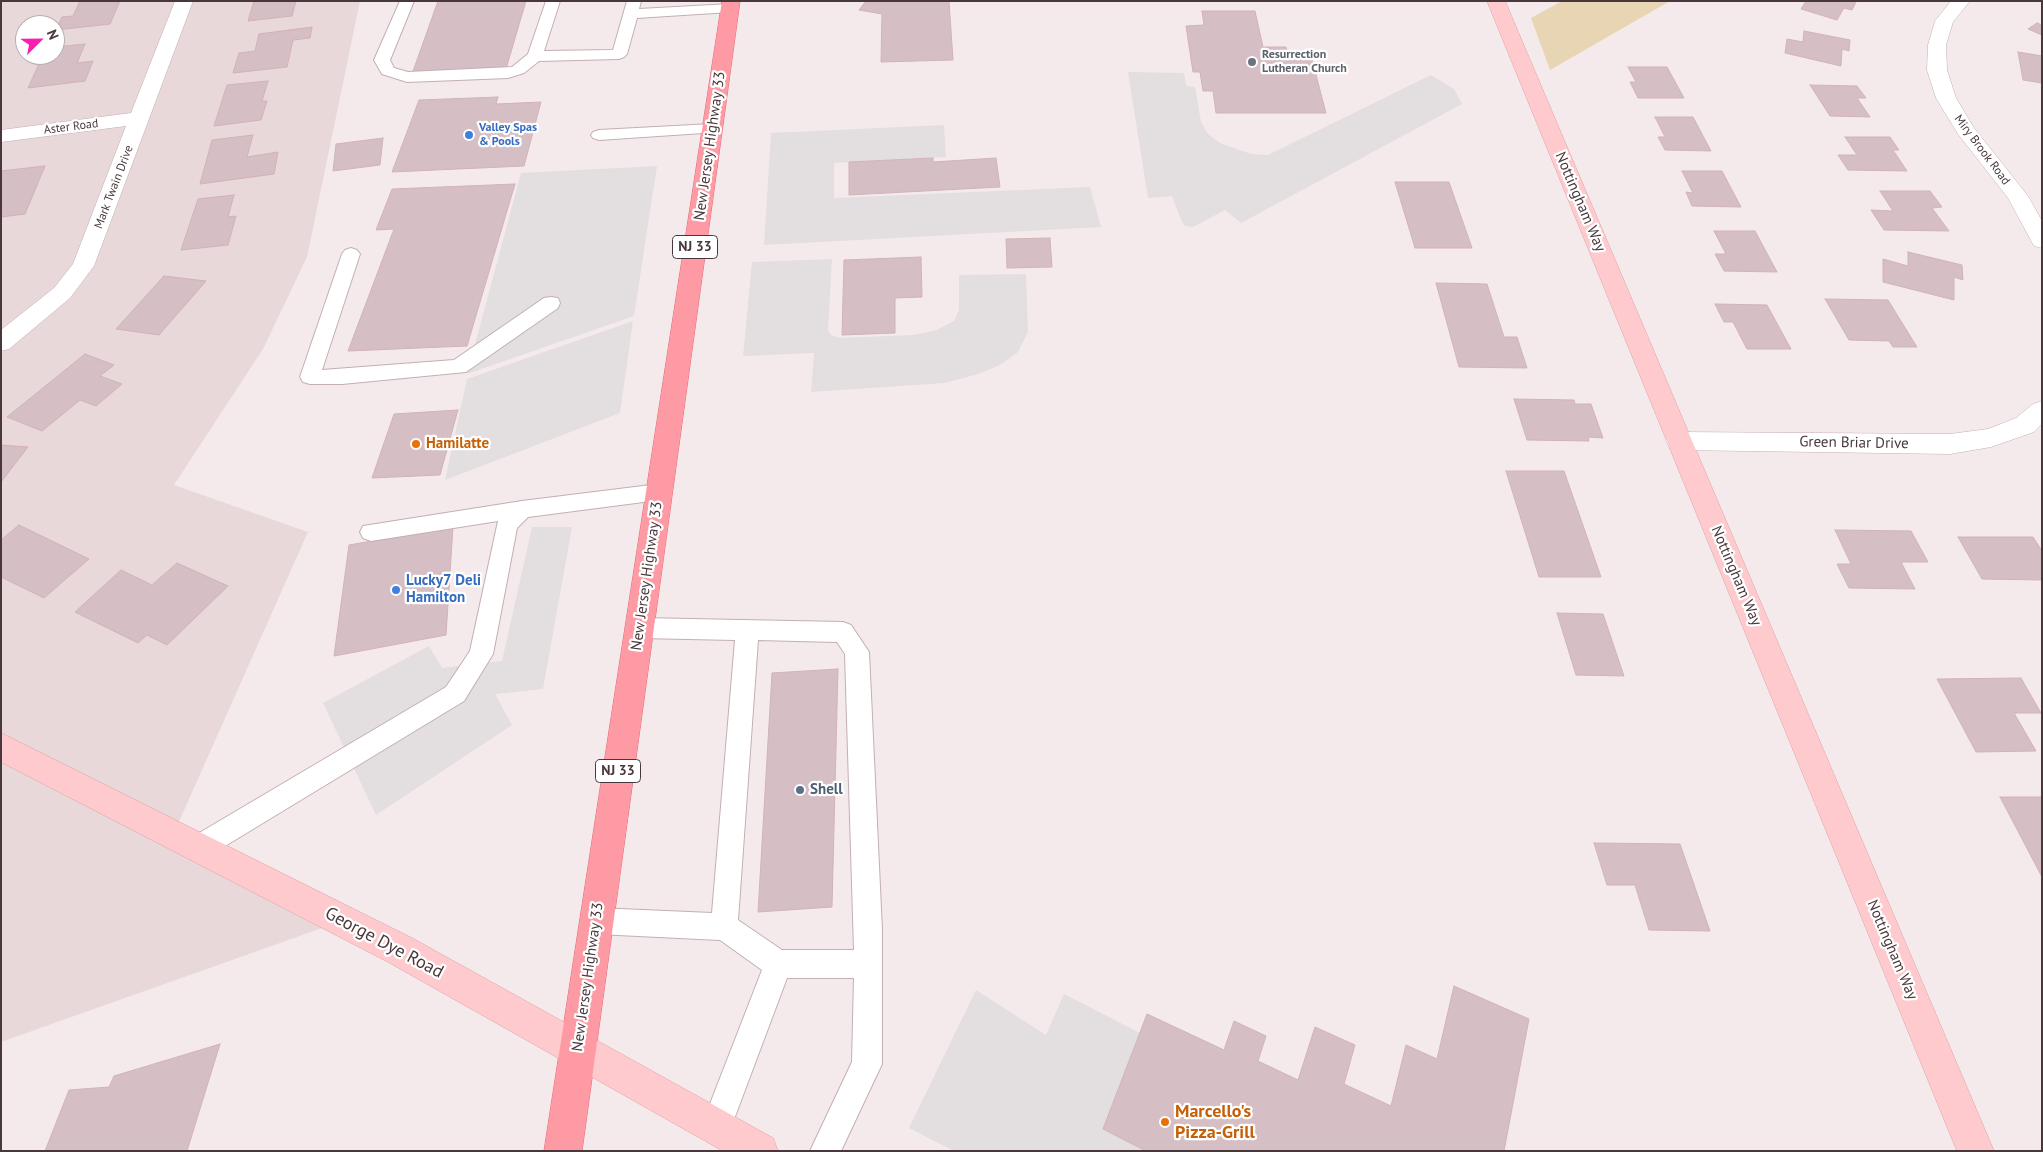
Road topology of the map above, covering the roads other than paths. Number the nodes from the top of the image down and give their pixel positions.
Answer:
1 (184, 1) edge
2 (406, 1) edge
3 (553, 1) edge
4 (1496, 1) edge
5 (1961, 1) edge
6 (730, 5) edge
7 (632, 7) edge
8 (534, 56) junction
9 (140, 118) junction
10 (712, 129) junction
11 (1, 136) edge
12 (599, 136) dead end
13 (2017, 196) junction
14 (2042, 196) edge
15 (2042, 241) edge
16 (352, 254) dead end
17 (551, 302) dead end
18 (1, 343) edge
19 (2036, 424) edge
20 (1679, 441) junction
21 (659, 492) junction
22 (522, 509) junction
23 (371, 532) dead end
24 (640, 628) junction
25 (747, 630) junction
26 (1, 747) edge
27 (198, 848) junction
28 (597, 920) junction
29 (724, 926) junction
30 (778, 964) junction
31 (868, 964) junction
32 (578, 1049) junction
33 (716, 1127) junction
34 (563, 1151) edge
35 (760, 1151) edge
36 (825, 1151) edge
37 (1976, 1151) edge

1 - 9 street, Mark Twain Drive
2 - 8 lane
3 - 8 lane
4 - 20 street, Nottingham Way
5 - 13 street, Miry Brook Road
6 - 7 lane
6 - 10 main road, New Jersey Highway 33 / NJ 33
7 - 8 lane
9 - 11 street, Aster Road
9 - 18 street, Mark Twain Drive
10 - 12 lane
10 - 21 main road, New Jersey Highway 33 / NJ 33
13 - 14 street
13 - 15 street, Miry Brook Road
16 - 17 lane
19 - 20 street, Green Briar Drive
20 - 37 street, Nottingham Way
21 - 22 lane
21 - 24 main road, New Jersey Highway 33 / NJ 33
22 - 23 lane
22 - 27 lane
24 - 25 lane
24 - 28 main road, New Jersey Highway 33 / NJ 33
25 - 29 lane
25 - 31 lane
26 - 27 street, George Dye Road
27 - 32 street, George Dye Road
28 - 29 lane
28 - 32 main road, New Jersey Highway 33 / NJ 33
29 - 30 lane
30 - 31 lane
30 - 33 lane
31 - 36 lane
32 - 33 street, George Dye Road
32 - 34 main road, New Jersey Highway 33 / NJ 33
33 - 35 street, George Dye Road

